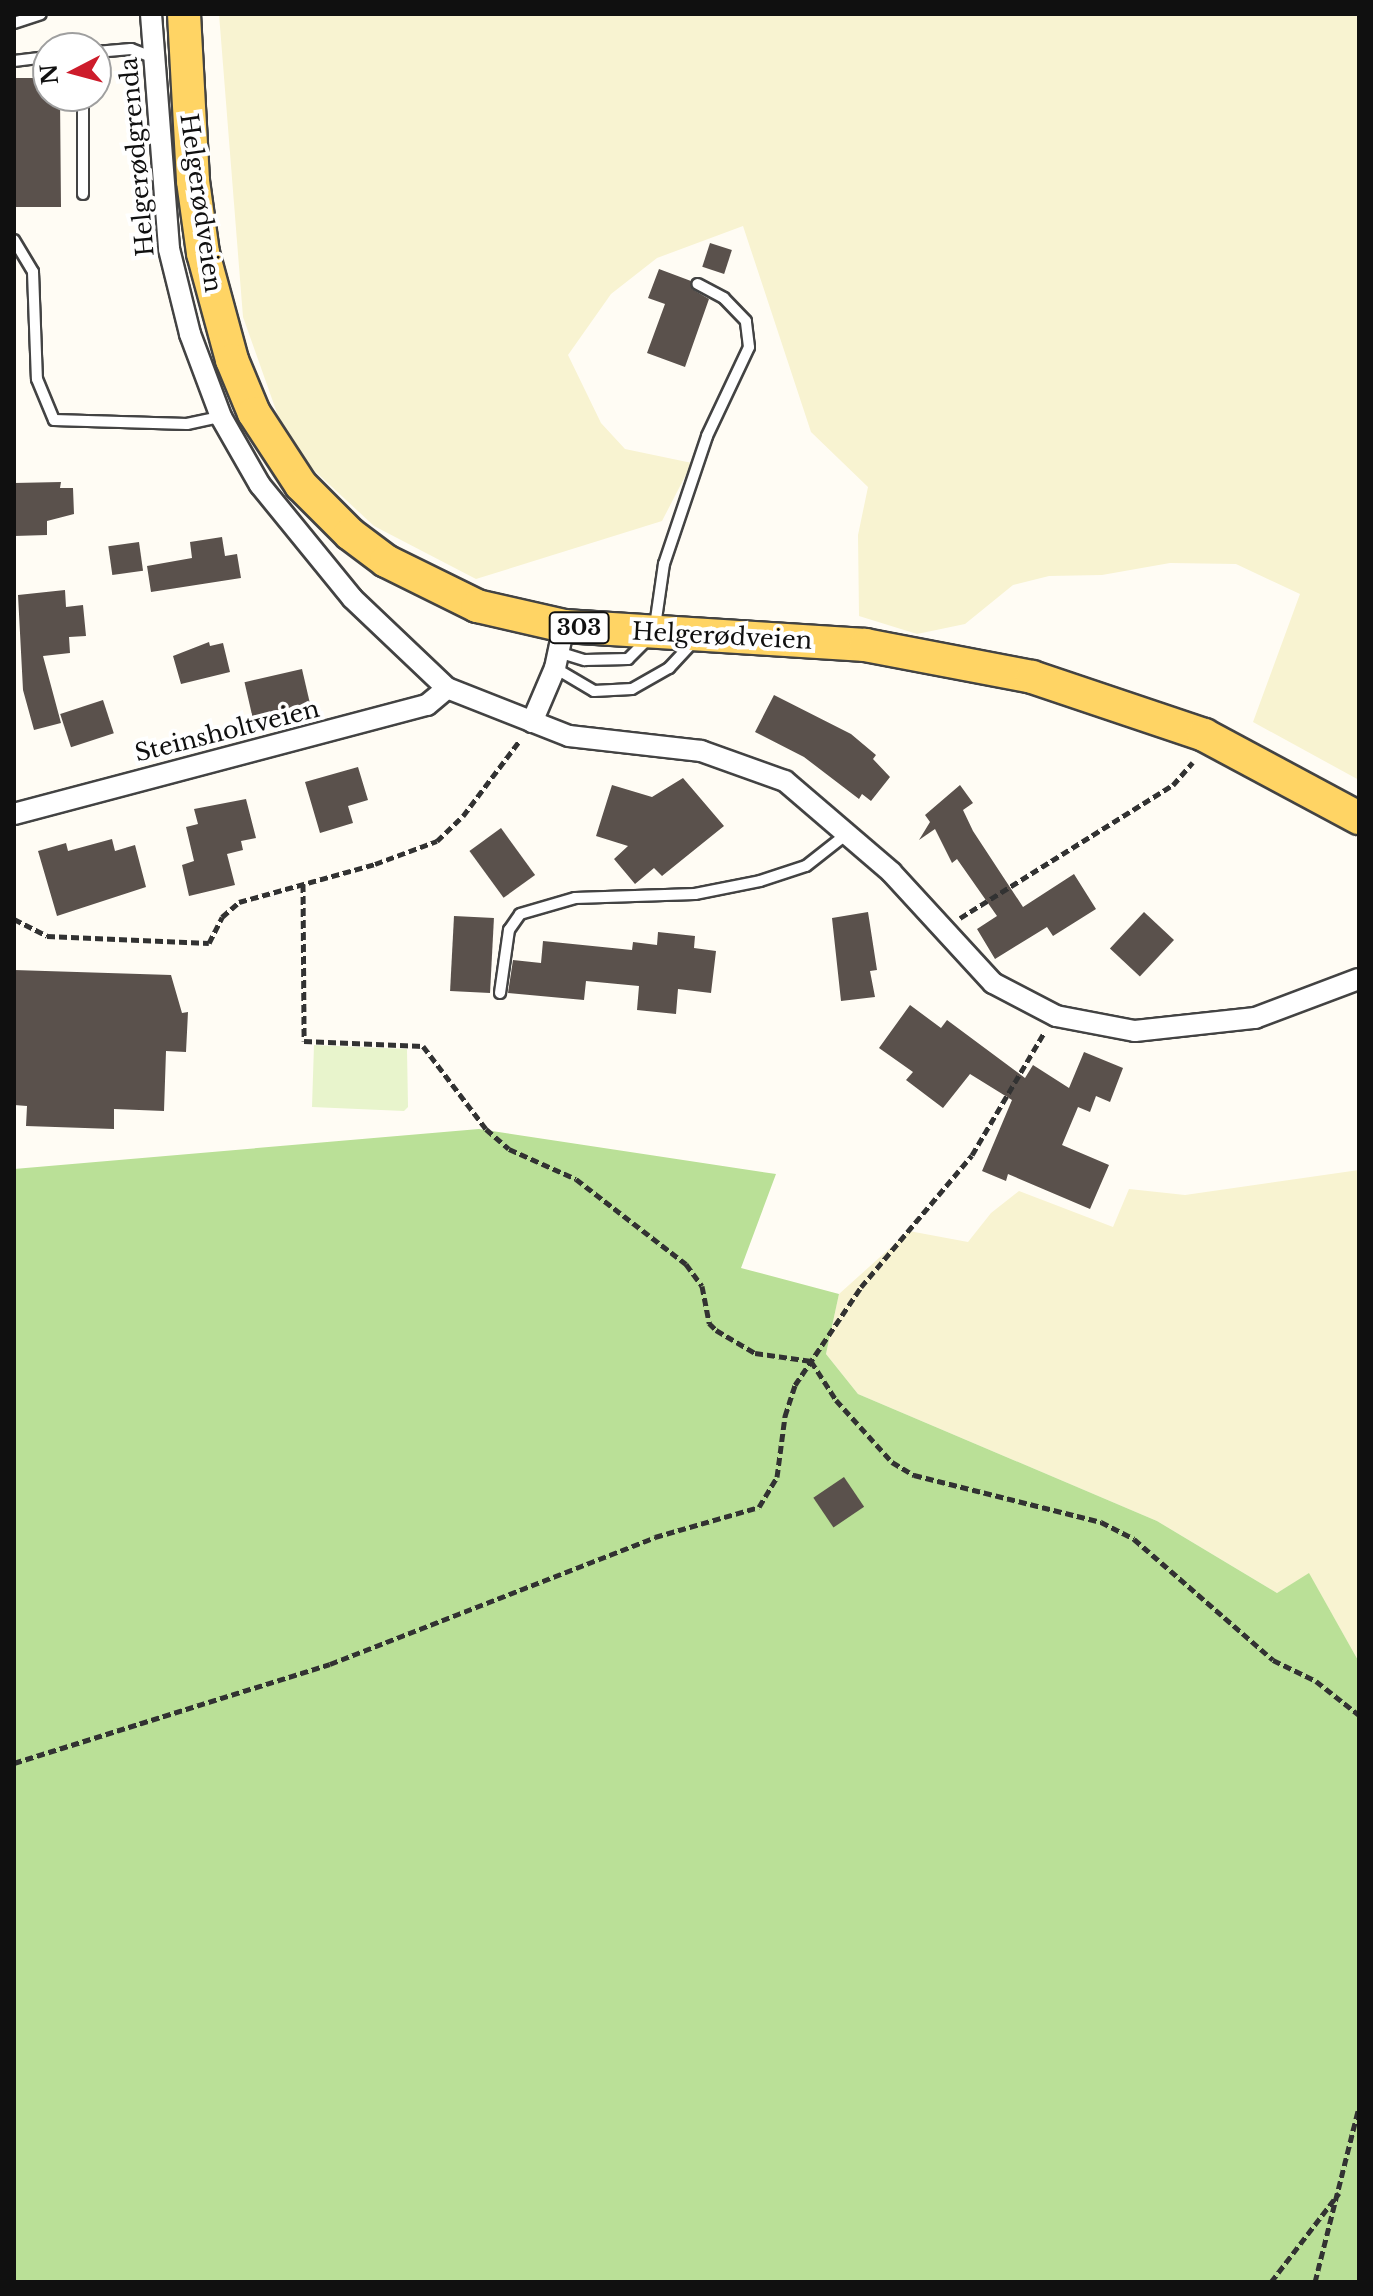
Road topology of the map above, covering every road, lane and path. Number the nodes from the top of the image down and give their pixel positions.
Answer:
1 (41, 14) edge
2 (151, 14) edge
3 (184, 14) edge
4 (14, 23) edge
5 (112, 51) edge
6 (154, 58) junction
7 (83, 112) edge
8 (83, 194) dead end
9 (14, 240) edge
10 (698, 284) dead end
11 (221, 417) junction
12 (654, 633) junction
13 (700, 635) junction
14 (559, 649) junction
15 (447, 688) junction
16 (532, 722) junction
17 (1204, 735) junction
18 (14, 814) edge
19 (1359, 818) edge
20 (848, 833) junction
21 (303, 884) junction
22 (14, 919) edge
23 (946, 927) junction
24 (1359, 979) edge
25 (500, 993) dead end
26 (1056, 1016) junction
27 (811, 1361) junction
28 (1359, 1715) edge
29 (14, 1763) edge
30 (1359, 2107) edge
31 (1342, 2189) junction
32 (1271, 2282) edge
33 (1315, 2282) edge

1 - 4 lane
2 - 6 street, Helgerødgrenda
3 - 14 main road, Helgerødveien / 303
5 - 6 lane
6 - 11 street, Helgerødgrenda
7 - 8 lane
9 - 11 lane
10 - 12 lane
11 - 15 street, Helgerødgrenda
12 - 13 main road, Helgerødveien / 303
12 - 14 main road, Helgerødveien / 303
13 - 14 lane
13 - 17 main road, Helgerødveien / 303
14 - 16 street
15 - 16 street, Helgerødgrenda
15 - 18 street, Steinsholtveien
16 - 20 street, Helgerødgrenda
16 - 21 path
17 - 19 main road, Helgerødveien / 303
17 - 23 path
20 - 23 street, Helgerødgrenda
20 - 25 lane
21 - 22 path
21 - 27 path
23 - 26 street, Helgerødgrenda
24 - 26 street, Helgerødgrenda
26 - 27 path
27 - 28 path
27 - 29 path
30 - 31 path
31 - 32 path
31 - 33 path

